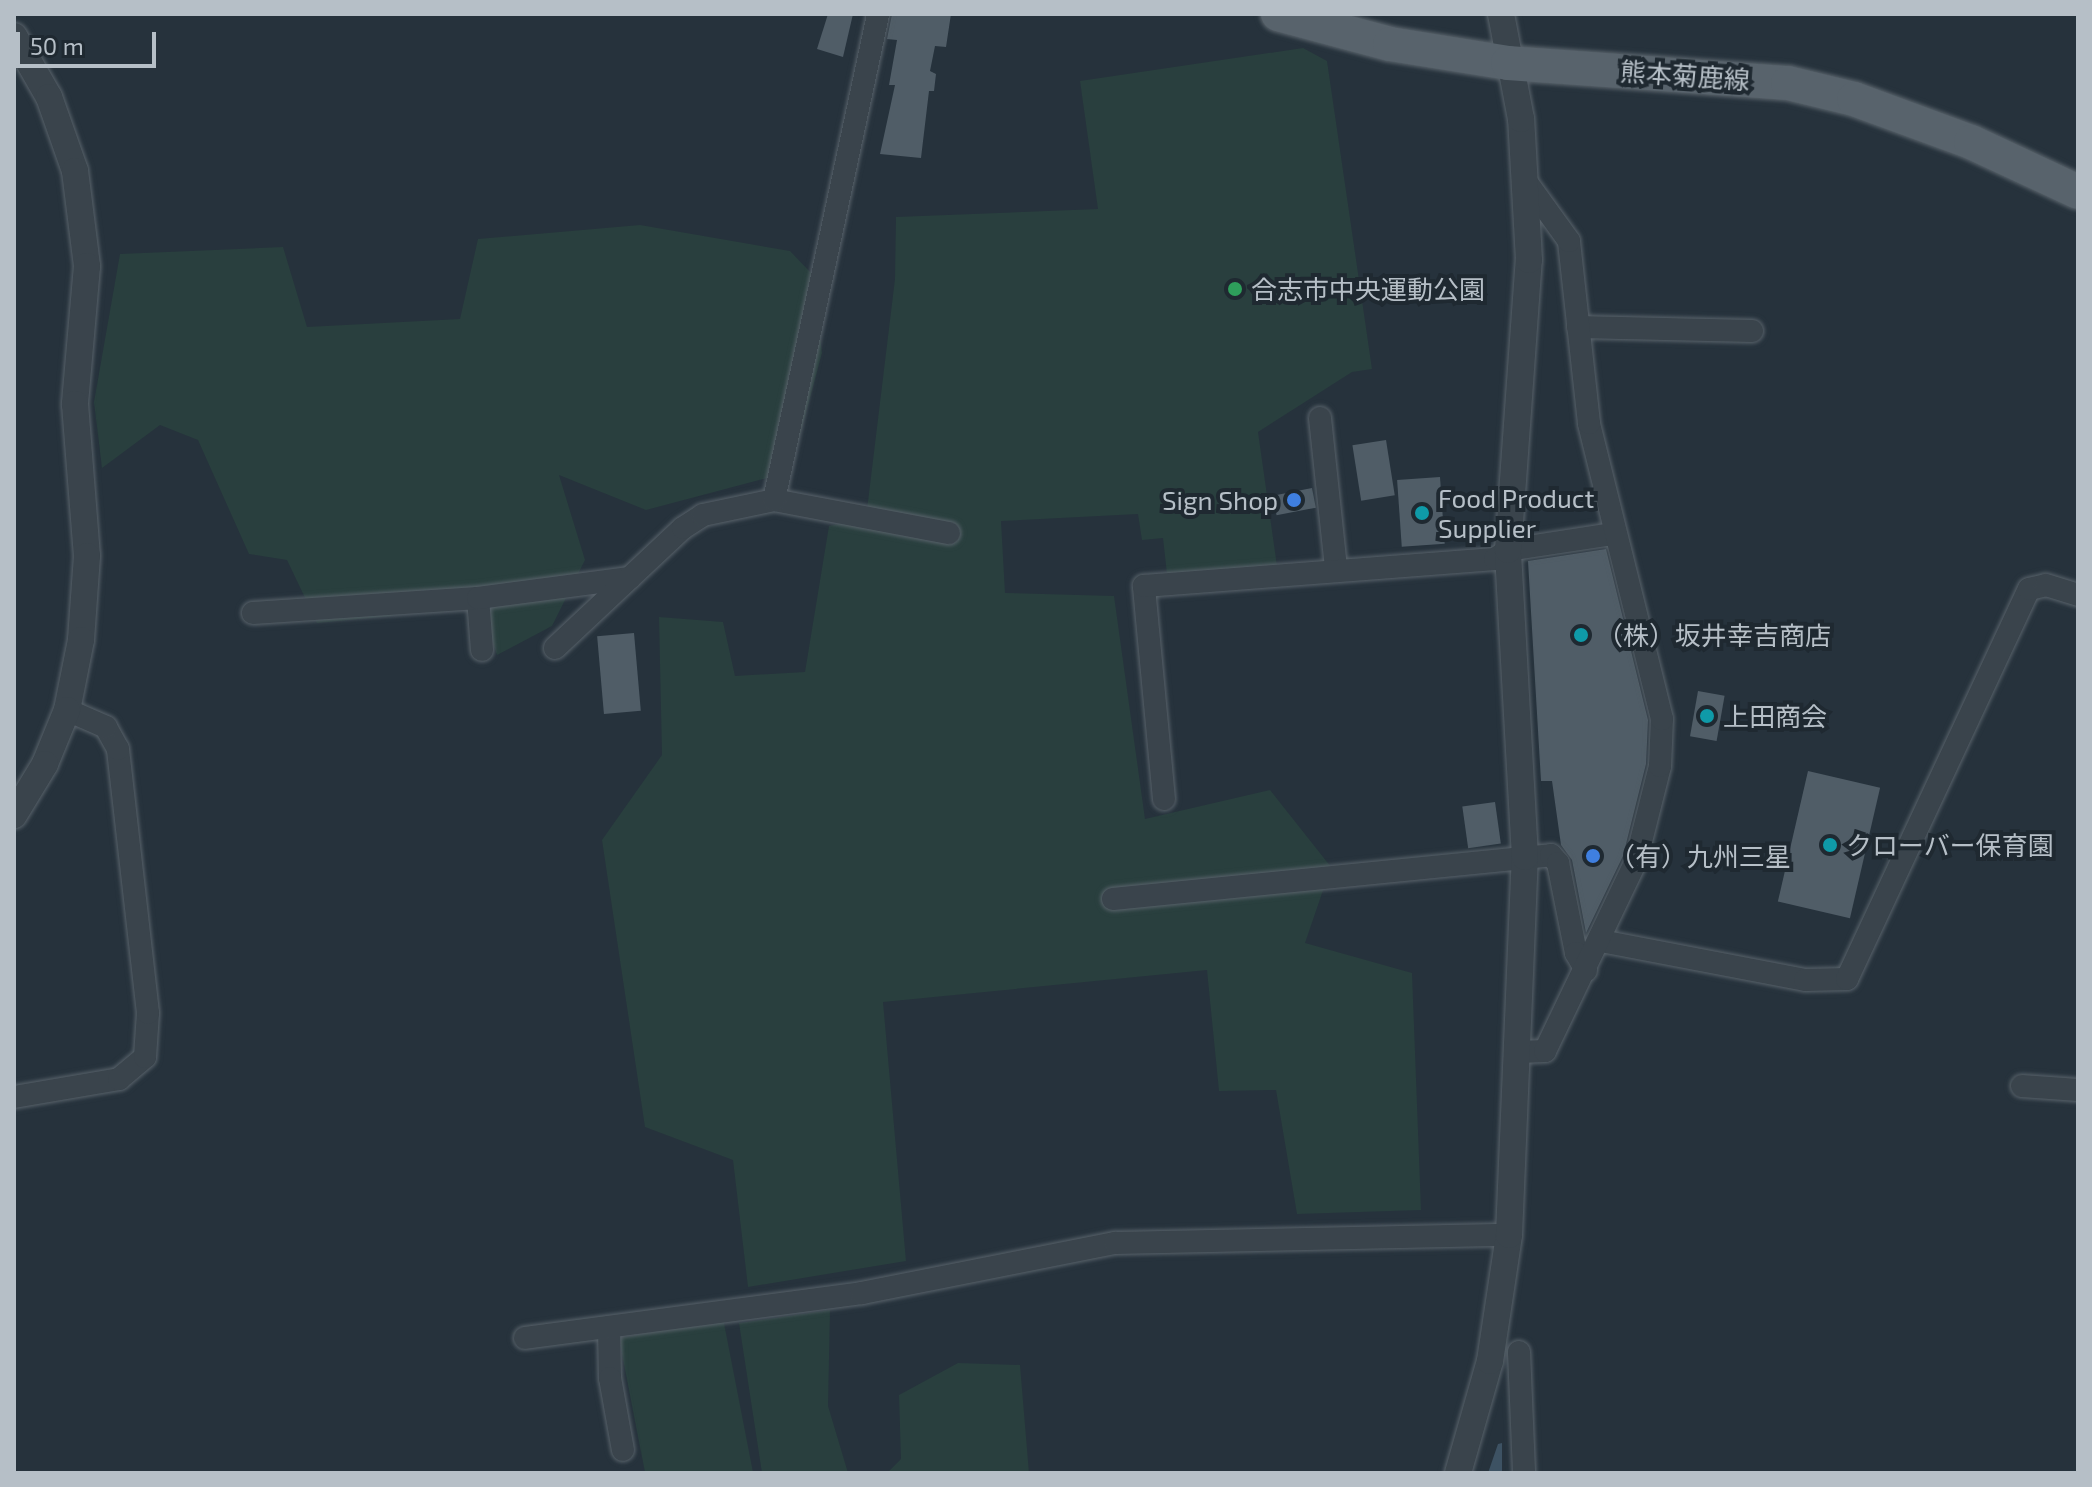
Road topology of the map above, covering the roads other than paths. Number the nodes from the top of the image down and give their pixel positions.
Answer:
1 (878, 14) edge
2 (1278, 14) edge
3 (1501, 14) edge
4 (14, 36) edge
5 (1508, 63) junction
6 (1525, 180) junction
7 (2078, 192) edge
8 (1578, 327) junction
9 (1752, 331) dead end
10 (1320, 418) dead end
11 (774, 500) junction
12 (949, 533) dead end
13 (1612, 534) junction
14 (1508, 550) junction
15 (1336, 568) junction
16 (630, 578) junction
17 (2078, 595) edge
18 (478, 598) junction
19 (253, 613) dead end
20 (555, 648) dead end
21 (482, 650) dead end
22 (67, 710) junction
23 (1164, 799) dead end
24 (14, 815) edge
25 (1525, 857) junction
26 (1113, 899) dead end
27 (1601, 941) junction
28 (1586, 970) junction
29 (1519, 1052) junction
30 (2022, 1086) dead end
31 (2078, 1090) edge
32 (14, 1097) edge
33 (1509, 1235) junction
34 (609, 1327) junction
35 (525, 1338) dead end
36 (1519, 1352) dead end
37 (623, 1450) dead end
38 (1458, 1473) edge
39 (1524, 1473) edge

1 - 11 street
2 - 5 main road, 熊本菊鹿線
3 - 5 street
4 - 22 street
5 - 6 street
5 - 7 main road, 熊本菊鹿線
6 - 8 street
6 - 14 street
8 - 9 street
8 - 13 street
10 - 15 street
11 - 12 street
11 - 16 street
13 - 14 street
13 - 27 street
14 - 15 street
14 - 25 street
15 - 23 street
16 - 18 street
16 - 20 street
17 - 27 street
18 - 19 street
18 - 21 street
22 - 24 street
22 - 32 street
25 - 26 street
25 - 28 street
25 - 29 street
27 - 28 street
28 - 29 street
29 - 33 street
30 - 31 street
33 - 34 street
33 - 38 street
34 - 35 street
34 - 37 street
36 - 39 street

